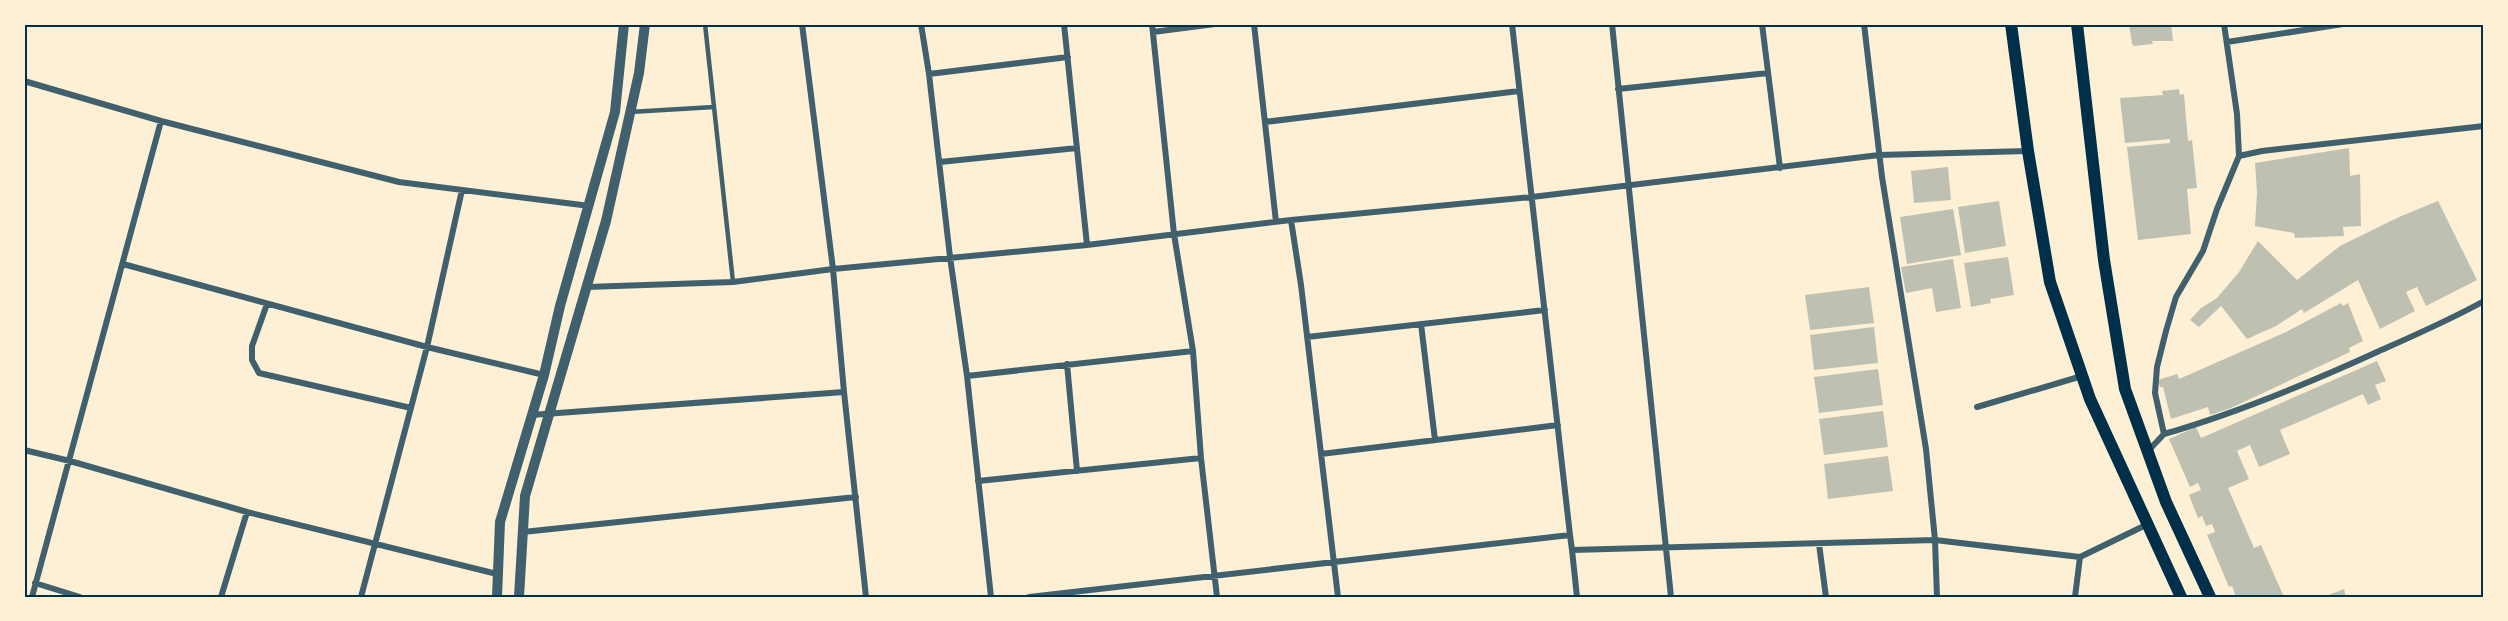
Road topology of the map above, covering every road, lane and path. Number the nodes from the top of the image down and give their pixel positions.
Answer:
1 (624, 24) edge
2 (645, 24) edge
3 (705, 24) edge
4 (802, 24) edge
5 (921, 24) edge
6 (1064, 24) edge
7 (1152, 24) edge
8 (1215, 24) edge
9 (1254, 24) edge
10 (1512, 24) edge
11 (1612, 24) edge
12 (1762, 24) edge
13 (1864, 24) edge
14 (2011, 24) edge
15 (2077, 24) edge
16 (2224, 24) edge
17 (2343, 24) edge
18 (1153, 32) junction
19 (2227, 42) junction
20 (1068, 57) junction
21 (1768, 73) junction
22 (929, 74) junction
23 (25, 84) edge
24 (1618, 89) junction
25 (1519, 91) junction
26 (714, 107) junction
27 (630, 112) junction
28 (161, 121) junction
29 (1265, 122) junction
30 (2484, 126) edge
31 (1077, 148) junction
32 (2028, 151) junction
33 (1879, 155) junction
34 (2239, 156) junction
35 (940, 162) junction
36 (1780, 168) junction
37 (1629, 184) junction
38 (462, 190) junction
39 (1532, 197) junction
40 (590, 206) junction
41 (1291, 220) junction
42 (1276, 222) junction
43 (1174, 234) junction
44 (1087, 245) junction
45 (950, 257) junction
46 (123, 264) junction
47 (833, 269) junction
48 (733, 282) junction
49 (587, 287) junction
50 (2484, 301) edge
51 (267, 304) junction
52 (1545, 310) junction
53 (1422, 324) junction
54 (1307, 337) junction
55 (427, 347) junction
56 (1193, 351) junction
57 (1067, 364) junction
58 (544, 375) junction
59 (967, 376) junction
60 (2082, 376) junction
61 (844, 392) junction
62 (1977, 407) dead end
63 (411, 408) junction
64 (531, 415) junction
65 (550, 415) junction
66 (1558, 425) junction
67 (2164, 434) junction
68 (1436, 440) junction
69 (24, 450) edge
70 (2147, 452) junction
71 (1321, 454) junction
72 (1201, 458) junction
73 (70, 461) junction
74 (1077, 471) junction
75 (978, 481) junction
76 (856, 497) junction
77 (247, 512) junction
78 (2149, 524) junction
79 (523, 532) junction
80 (1570, 535) junction
81 (1935, 540) junction
82 (375, 542) junction
83 (1819, 544) junction
84 (1666, 547) junction
85 (1572, 550) junction
86 (2080, 557) junction
87 (1334, 561) junction
88 (497, 574) junction
89 (1215, 576) junction
90 (35, 584) junction
91 (1103, 589) junction
92 (32, 597) edge
93 (80, 597) edge
94 (221, 597) edge
95 (361, 597) edge
96 (497, 597) edge
97 (519, 597) edge
98 (866, 597) edge
99 (990, 597) edge
100 (1029, 597) edge
101 (1104, 597) edge
102 (1217, 597) edge
103 (1338, 597) edge
104 (1577, 597) edge
105 (1671, 597) edge
106 (1826, 597) edge
107 (1937, 597) edge
108 (2075, 597) edge
109 (2181, 597) edge
110 (2210, 597) edge

1 - 40 street
2 - 27 street
3 - 26 lane
4 - 47 street
5 - 22 street
6 - 20 street
7 - 18 street
8 - 18 street
9 - 29 street
10 - 25 street
11 - 24 street
12 - 21 street
13 - 33 street
14 - 32 main road
15 - 70 main road
16 - 19 street
17 - 19 street
18 - 43 street
19 - 34 street
20 - 22 street
20 - 31 street
21 - 24 street
21 - 36 street
22 - 35 street
23 - 28 street
24 - 37 street
25 - 29 street
25 - 39 street
26 - 27 lane
26 - 48 lane
27 - 49 street
28 - 38 street
28 - 46 street
29 - 42 street
30 - 34 street
31 - 35 street
31 - 44 street
32 - 33 street
32 - 60 main road
33 - 36 street
33 - 81 street
34 - 67 street
35 - 45 street
36 - 37 street
37 - 39 street
37 - 84 street
38 - 40 street
38 - 55 street
39 - 41 street
39 - 52 street
40 - 58 street
41 - 42 street
41 - 54 street
42 - 43 street
43 - 44 street
43 - 56 street
44 - 45 street
45 - 47 street
45 - 59 street
46 - 51 street
46 - 73 street
47 - 48 street
47 - 61 street
48 - 49 street
49 - 65 street
50 - 67 street
51 - 55 street
51 - 63 street
52 - 53 street
52 - 66 street
53 - 54 street
53 - 68 street
54 - 71 street
55 - 58 street
55 - 63 street
56 - 57 street
56 - 72 street
57 - 59 street
57 - 74 street
58 - 64 street
59 - 75 street
60 - 62 street
60 - 78 main road
61 - 65 street
61 - 76 street
63 - 82 street
64 - 65 street
64 - 88 street
65 - 79 street
66 - 68 street
66 - 80 street
67 - 70 street
68 - 71 street
69 - 73 street
70 - 110 main road
71 - 87 street
72 - 74 street
72 - 89 street
73 - 77 street
73 - 90 street
74 - 75 street
75 - 99 street
76 - 79 street
76 - 98 street
77 - 82 street
77 - 94 street
78 - 86 street
78 - 109 main road
79 - 97 street
80 - 85 street
80 - 87 street
81 - 83 street
81 - 86 street
81 - 107 street
82 - 88 street
82 - 95 street
83 - 84 street
83 - 106 street
84 - 85 street
84 - 105 street
85 - 104 street
86 - 108 street
87 - 89 street
87 - 103 street
88 - 96 street
89 - 91 street
89 - 102 street
90 - 92 street
90 - 93 street
91 - 100 street
91 - 101 street

